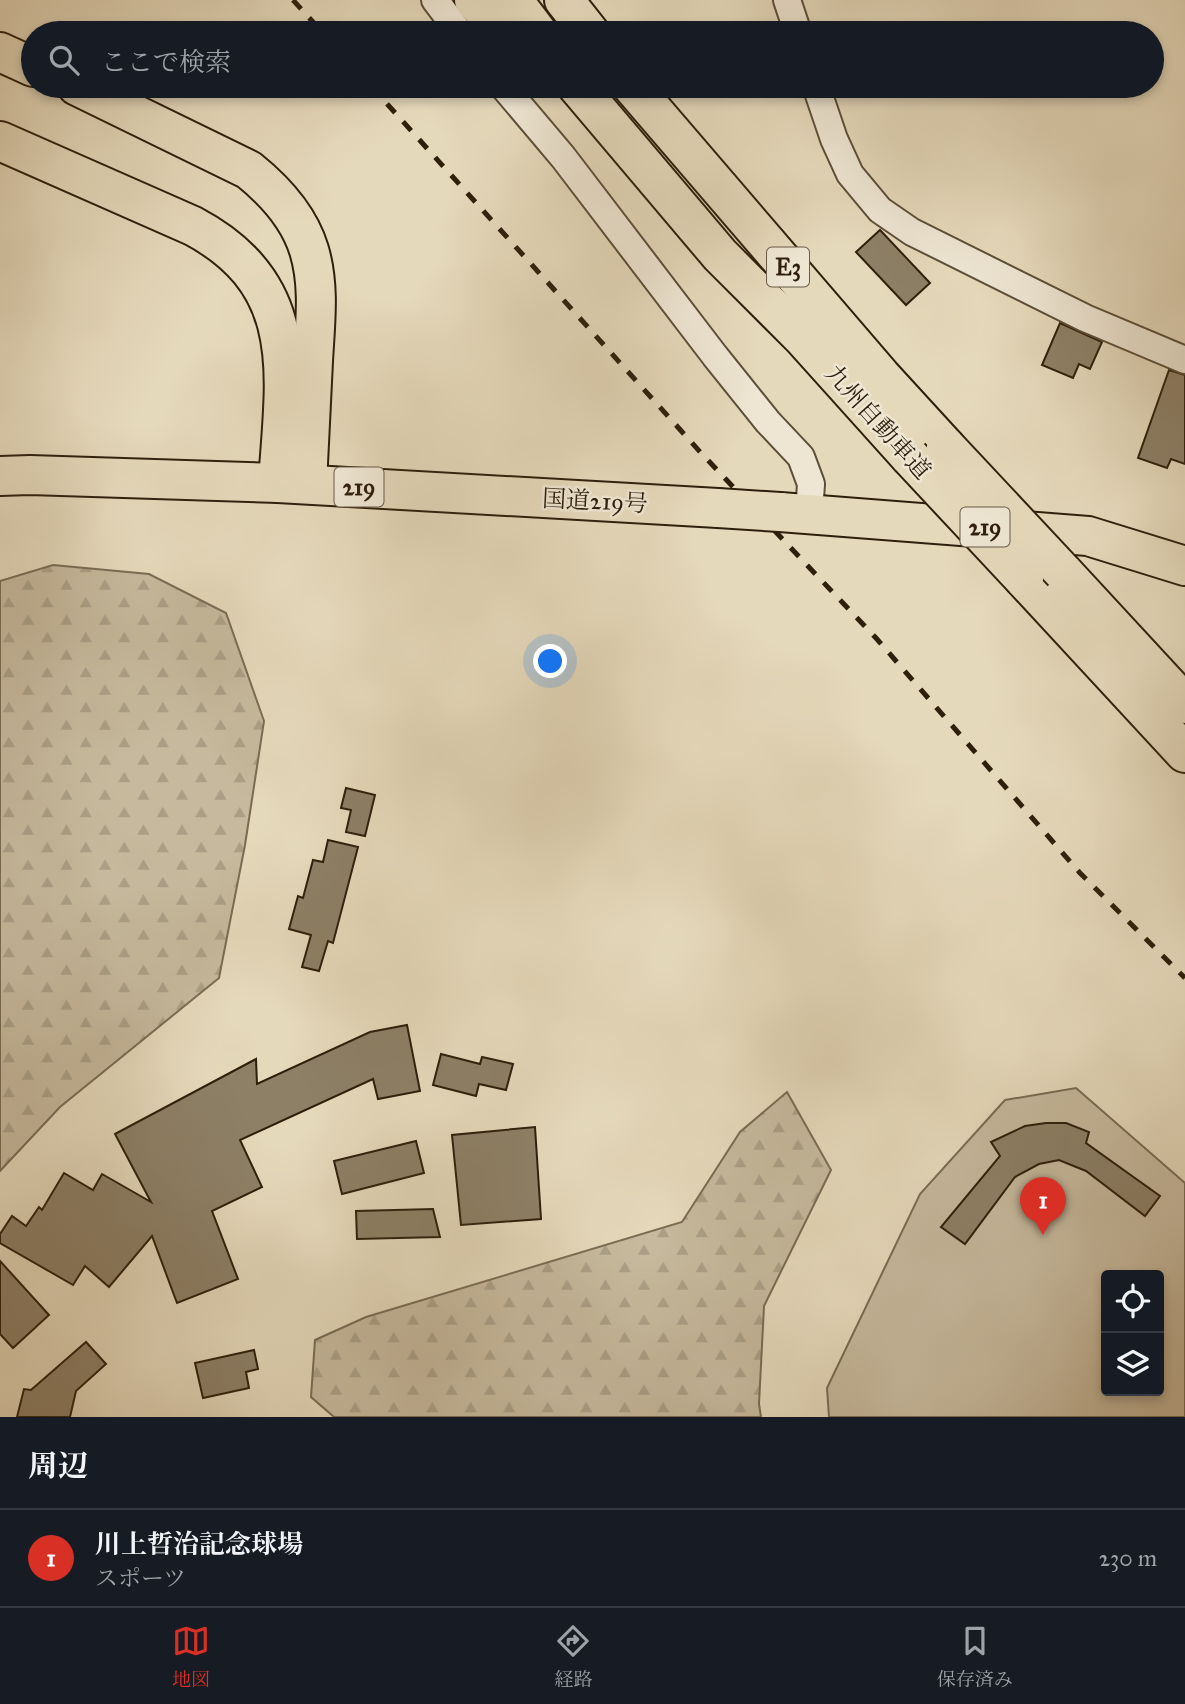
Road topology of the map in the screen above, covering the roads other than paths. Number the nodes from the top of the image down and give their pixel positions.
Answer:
1 (435, 0) edge
2 (474, 0) edge
3 (513, 0) edge
4 (564, 0) edge
5 (579, 0) edge
6 (787, 0) edge
7 (451, 21) edge
8 (493, 21) edge
9 (529, 21) edge
10 (581, 21) edge
11 (592, 21) edge
12 (794, 21) edge
13 (0, 52) edge
14 (21, 62) edge
15 (102, 98) edge
16 (513, 98) edge
17 (564, 98) edge
18 (587, 98) edge
19 (642, 98) edge
20 (820, 98) edge
21 (0, 141) edge
22 (720, 255) junction
23 (1185, 360) edge
24 (0, 476) edge
25 (293, 483) junction
26 (795, 512) junction
27 (1185, 566) edge
28 (1185, 704) edge
29 (1185, 753) edge

1 - 7 street
2 - 8 highway
3 - 9 highway
4 - 10 highway
5 - 11 highway
6 - 12 street
13 - 14 highway
15 - 25 highway
16 - 26 street
17 - 22 highway
18 - 22 highway, 九州自動車道 / E3
19 - 28 highway, 九州自動車道 / E3, bridge
20 - 23 street
21 - 25 highway
22 - 29 highway, 九州自動車道 / E3, bridge
24 - 25 highway, 国道219号 / 219
25 - 26 highway, 国道219号 / 219, bridge
26 - 27 highway, 国道219号 / 219

